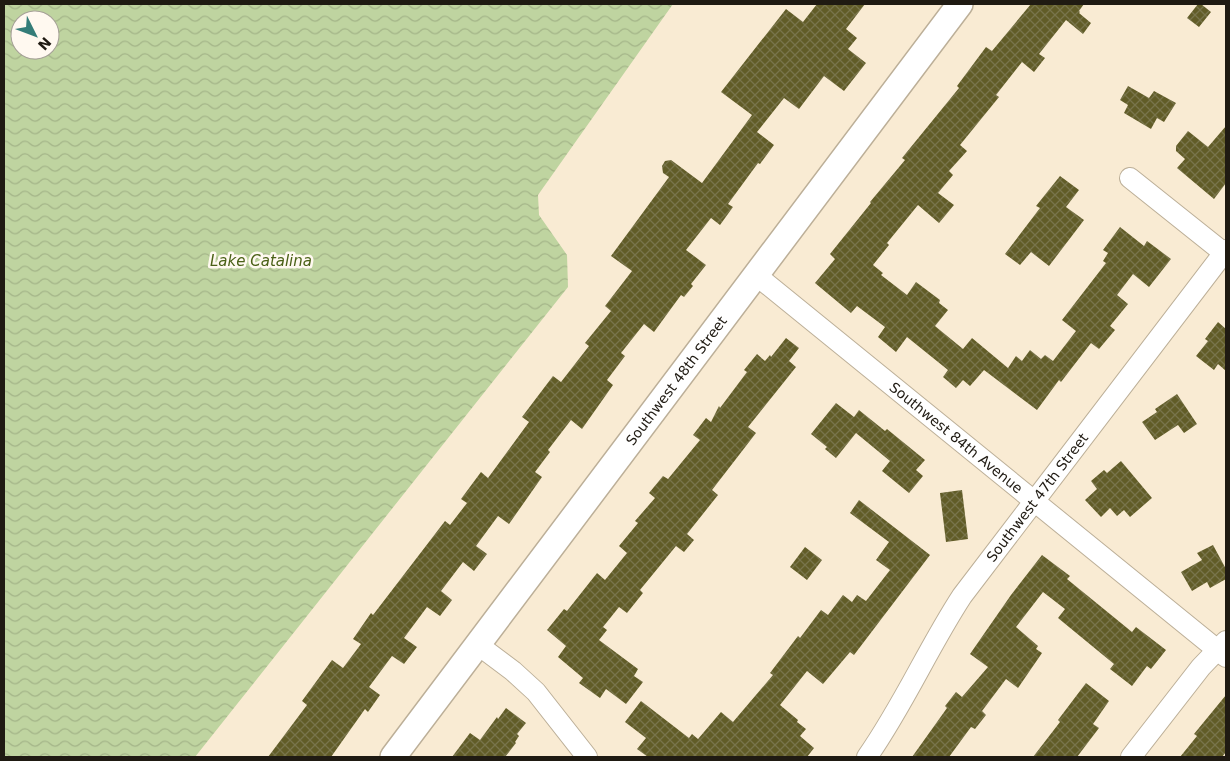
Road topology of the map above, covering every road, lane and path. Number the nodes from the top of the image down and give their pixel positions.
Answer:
1 (960, 4) edge
2 (1130, 178) dead end
3 (1225, 251) edge
4 (756, 275) junction
5 (1036, 501) junction
6 (477, 644) junction
7 (1223, 649) edge
8 (393, 757) edge
9 (587, 757) edge
10 (867, 757) edge
11 (1131, 757) edge

1 - 4 street, Southwest 48th Street
2 - 3 street
3 - 5 street, Southwest 47th Street
4 - 5 street, Southwest 84th Avenue
4 - 6 street, Southwest 48th Street
5 - 7 street, Southwest 84th Avenue
5 - 10 street, Southwest 47th Street
6 - 8 street, Southwest 48th Street
6 - 9 street
7 - 11 street

